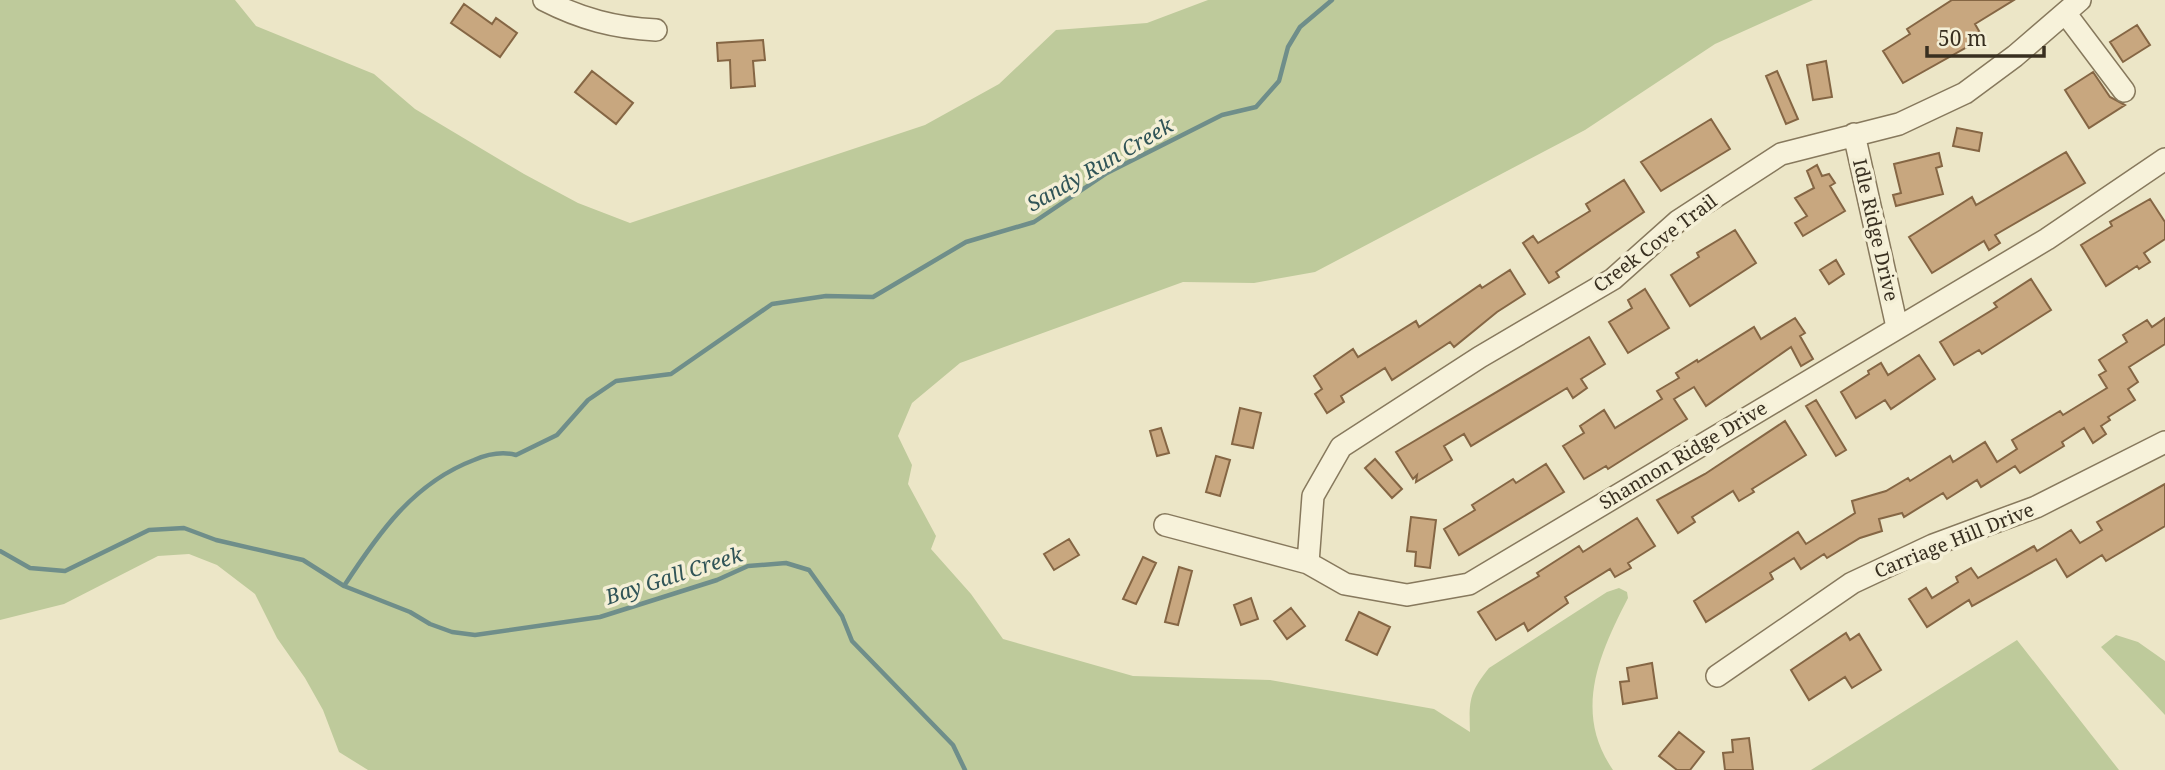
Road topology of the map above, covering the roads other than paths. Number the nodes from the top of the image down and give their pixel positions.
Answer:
1 (544, 0) edge
2 (2073, 7) edge
3 (656, 30) dead end
4 (2124, 91) dead end
5 (1854, 134) junction
6 (2165, 159) edge
7 (1898, 327) junction
8 (2165, 442) edge
9 (1165, 525) dead end
10 (1308, 563) junction
11 (1717, 676) dead end

1 - 3 street
2 - 4 street
2 - 5 street, Creek Cove Trail
5 - 7 street, Idle Ridge Drive
5 - 10 street, Creek Cove Trail
6 - 7 street, Shannon Ridge Drive
7 - 10 street, Shannon Ridge Drive
8 - 11 street, Carriage Hill Drive
9 - 10 street, Shannon Ridge Drive

